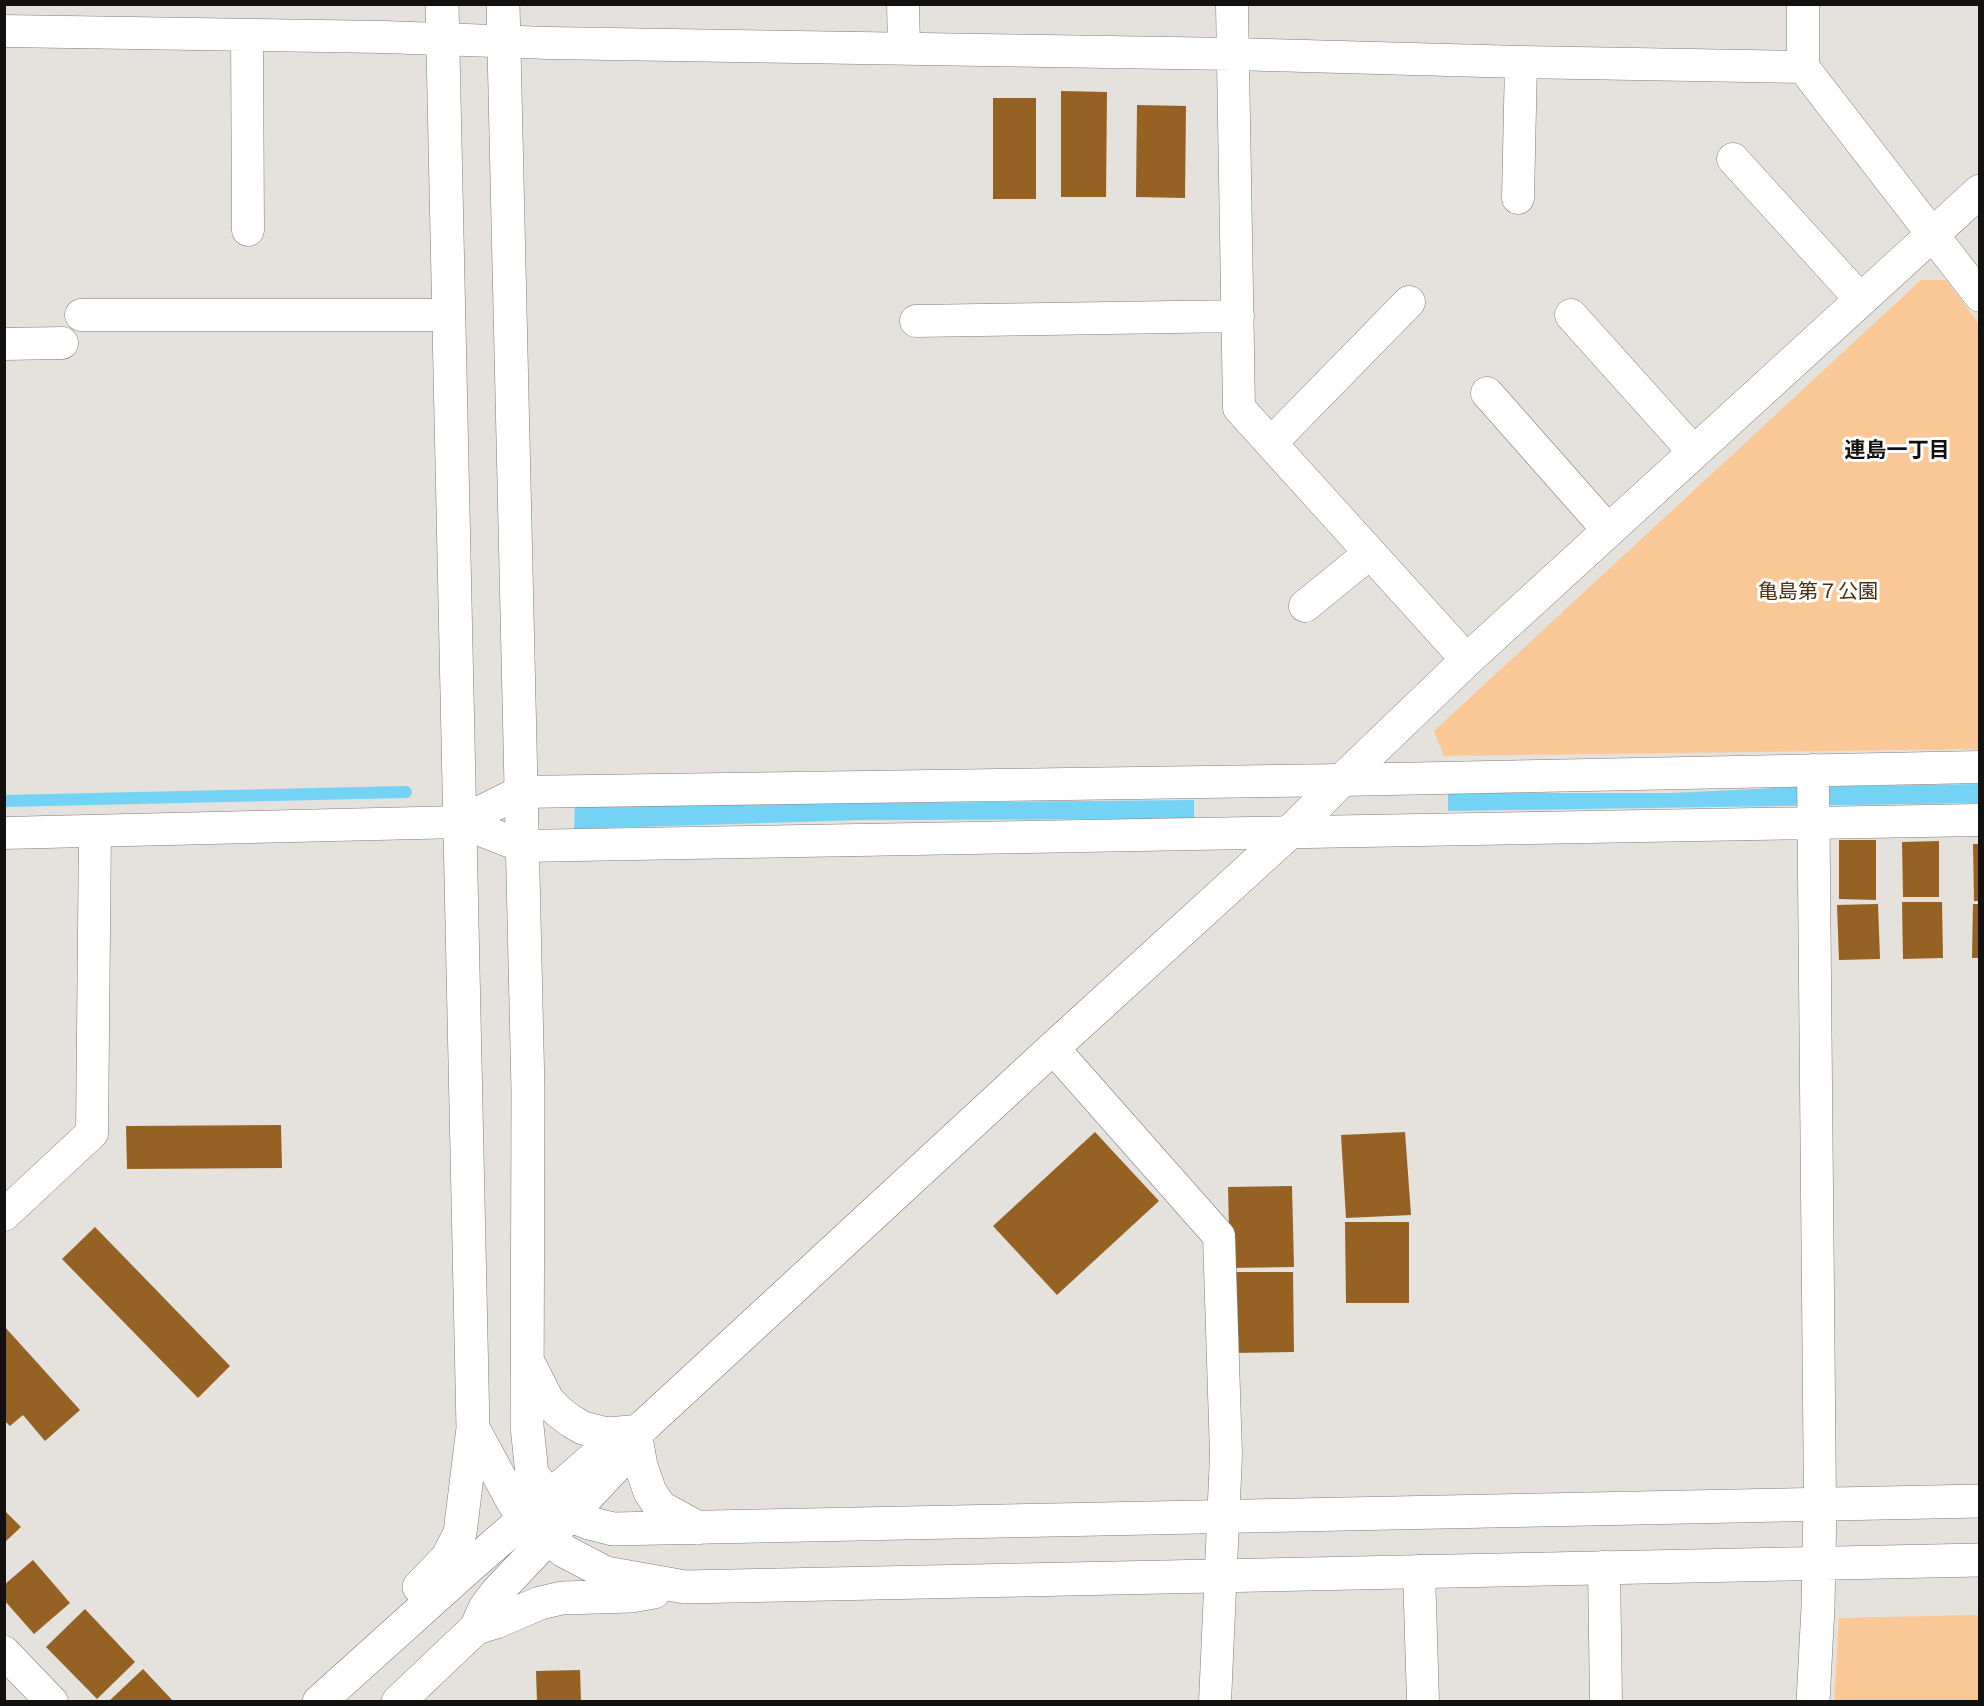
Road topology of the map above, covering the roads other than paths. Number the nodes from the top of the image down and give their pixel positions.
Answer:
1 (442, 4) edge
2 (503, 4) edge
3 (903, 4) edge
4 (1232, 4) edge
5 (1803, 4) edge
6 (4, 31) edge
7 (247, 36) junction
8 (442, 39) junction
9 (504, 41) junction
10 (904, 47) junction
11 (1232, 54) junction
12 (1521, 62) junction
13 (1803, 67) junction
14 (1732, 159) dead end
15 (1980, 191) edge
16 (1518, 198) dead end
17 (248, 230) dead end
18 (1932, 234) junction
19 (1980, 296) edge
20 (1860, 300) junction
21 (1409, 302) dead end
22 (81, 315) dead end
23 (448, 315) junction
24 (1571, 315) dead end
25 (1238, 316) junction
26 (916, 321) dead end
27 (62, 344) dead end
28 (4, 345) edge
29 (1487, 393) dead end
30 (1271, 443) junction
31 (1694, 452) junction
32 (1608, 530) junction
33 (1370, 553) junction
34 (1305, 606) dead end
35 (1467, 660) junction
36 (1980, 767) edge
37 (1342, 780) junction
38 (520, 792) junction
39 (1813, 797) junction
40 (1980, 820) edge
41 (460, 822) junction
42 (95, 831) junction
43 (1290, 832) junction
44 (4, 833) edge
45 (522, 846) junction
46 (1053, 1048) junction
47 (4, 1215) edge
48 (526, 1357) junction
49 (473, 1428) junction
50 (635, 1433) junction
51 (1980, 1501) edge
52 (1820, 1505) junction
53 (548, 1517) junction
54 (1223, 1517) junction
55 (698, 1528) junction
56 (1980, 1560) edge
57 (1819, 1563) junction
58 (1604, 1567) junction
59 (1419, 1571) junction
60 (1221, 1575) junction
61 (685, 1587) junction
62 (476, 1628) junction
63 (391, 1635) junction
64 (4, 1652) edge
65 (52, 1701) edge
66 (319, 1701) edge
67 (398, 1701) edge
68 (1215, 1701) edge
69 (1423, 1701) edge
70 (1606, 1701) edge
71 (1813, 1701) edge

1 - 8 street
2 - 9 street
3 - 10 street
4 - 11 street
5 - 13 street
6 - 7 street
7 - 8 street
7 - 17 street
8 - 9 street
8 - 23 street
9 - 10 street
9 - 38 street
10 - 11 street
11 - 12 street
11 - 25 street
12 - 13 street
12 - 16 street
13 - 18 street
14 - 20 street
15 - 18 street
18 - 19 street
18 - 20 street
20 - 31 street
21 - 30 street
22 - 23 street
23 - 41 street
24 - 31 street
25 - 26 street
25 - 30 street
27 - 28 street
29 - 32 street
30 - 33 street
31 - 32 street
32 - 35 street
33 - 34 street
33 - 35 street
35 - 37 street
36 - 39 street
37 - 38 street
37 - 39 street
37 - 43 street
38 - 41 street
38 - 45 street
39 - 40 street
39 - 43 street
39 - 52 street
41 - 42 street
41 - 45 street
41 - 49 street
42 - 44 street
42 - 47 street
43 - 45 street
43 - 46 street
45 - 48 street
46 - 50 street
46 - 54 street
48 - 50 street
48 - 53 street
49 - 53 street
49 - 63 street
50 - 53 street
50 - 55 street
51 - 52 street
52 - 54 street
52 - 57 street
53 - 55 street
53 - 61 street
53 - 62 street
53 - 63 street
54 - 55 street
54 - 60 street
56 - 57 street
57 - 58 street
57 - 71 street
58 - 59 street
58 - 70 street
59 - 60 street
59 - 69 street
60 - 61 street
60 - 68 street
61 - 62 street
62 - 67 street
63 - 66 street
64 - 65 street

